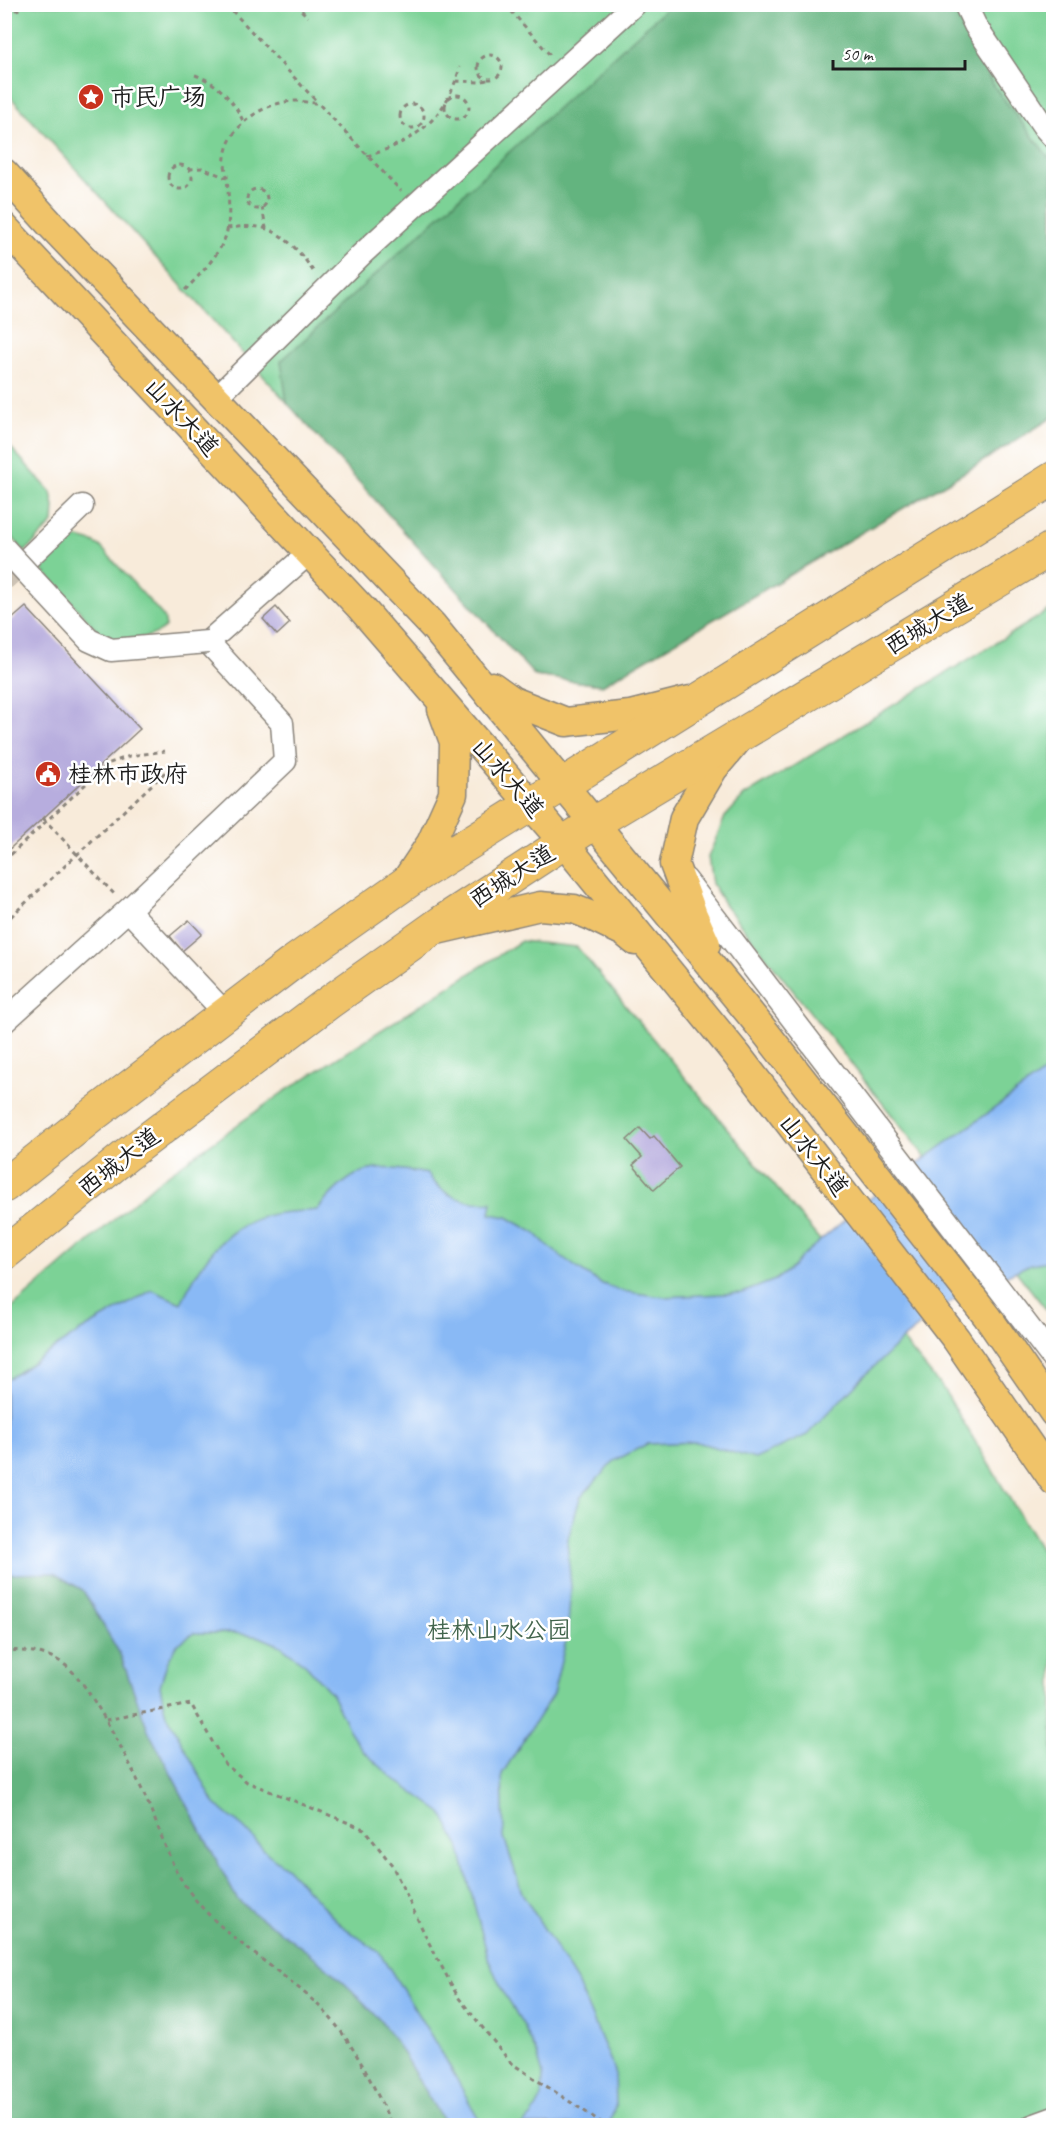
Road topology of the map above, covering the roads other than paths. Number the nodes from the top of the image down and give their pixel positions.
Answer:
1 (635, 4) edge
2 (965, 4) edge
3 (975, 4) edge
4 (1053, 124) edge
5 (1053, 138) edge
6 (4, 173) edge
7 (4, 227) edge
8 (216, 398) junction
9 (1053, 478) edge
10 (82, 506) dead end
11 (4, 548) edge
12 (1053, 548) edge
13 (309, 553) junction
14 (27, 559) tunnel mouth
15 (208, 642) junction
16 (469, 670) junction
17 (706, 696) junction
18 (439, 698) junction
19 (742, 735) junction
20 (564, 785) junction
21 (532, 806) junction
22 (594, 823) junction
23 (564, 843) junction
24 (674, 864) junction
25 (404, 885) junction
26 (128, 910) junction
27 (427, 933) junction
28 (668, 970) junction
29 (722, 978) junction
30 (226, 1014) junction
31 (4, 1022) edge
32 (4, 1186) edge
33 (4, 1254) edge
34 (1053, 1360) edge
35 (1053, 1413) edge
36 (1053, 1481) edge
37 (1053, 2118) edge
38 (1032, 2126) edge

1 - 8 street
2 - 5 street
3 - 4 street
6 - 8 main road, 山水大道
7 - 13 main road, 山水大道
8 - 16 main road, 山水大道
9 - 17 highway, 西城大道
10 - 14 street
11 - 15 street, bridge
12 - 19 highway, 西城大道
13 - 15 street
13 - 18 main road, 山水大道
15 - 26 street
16 - 17 main road
16 - 20 main road, 山水大道
17 - 20 highway, 西城大道
18 - 21 main road, 山水大道
18 - 25 main road
19 - 22 highway, 西城大道
19 - 24 main road
20 - 21 highway, 西城大道
20 - 22 main road, 山水大道
21 - 23 main road, 山水大道
21 - 25 highway, 西城大道
22 - 23 highway, 西城大道
22 - 29 main road, 山水大道
23 - 27 highway, 西城大道
23 - 28 main road, 山水大道
24 - 29 main road
24 - 34 street
25 - 30 highway, 西城大道
26 - 30 street
26 - 31 street
27 - 28 main road
27 - 33 highway, 西城大道
28 - 36 main road, 山水大道
29 - 35 main road, 山水大道
30 - 32 highway, 西城大道
37 - 38 street

